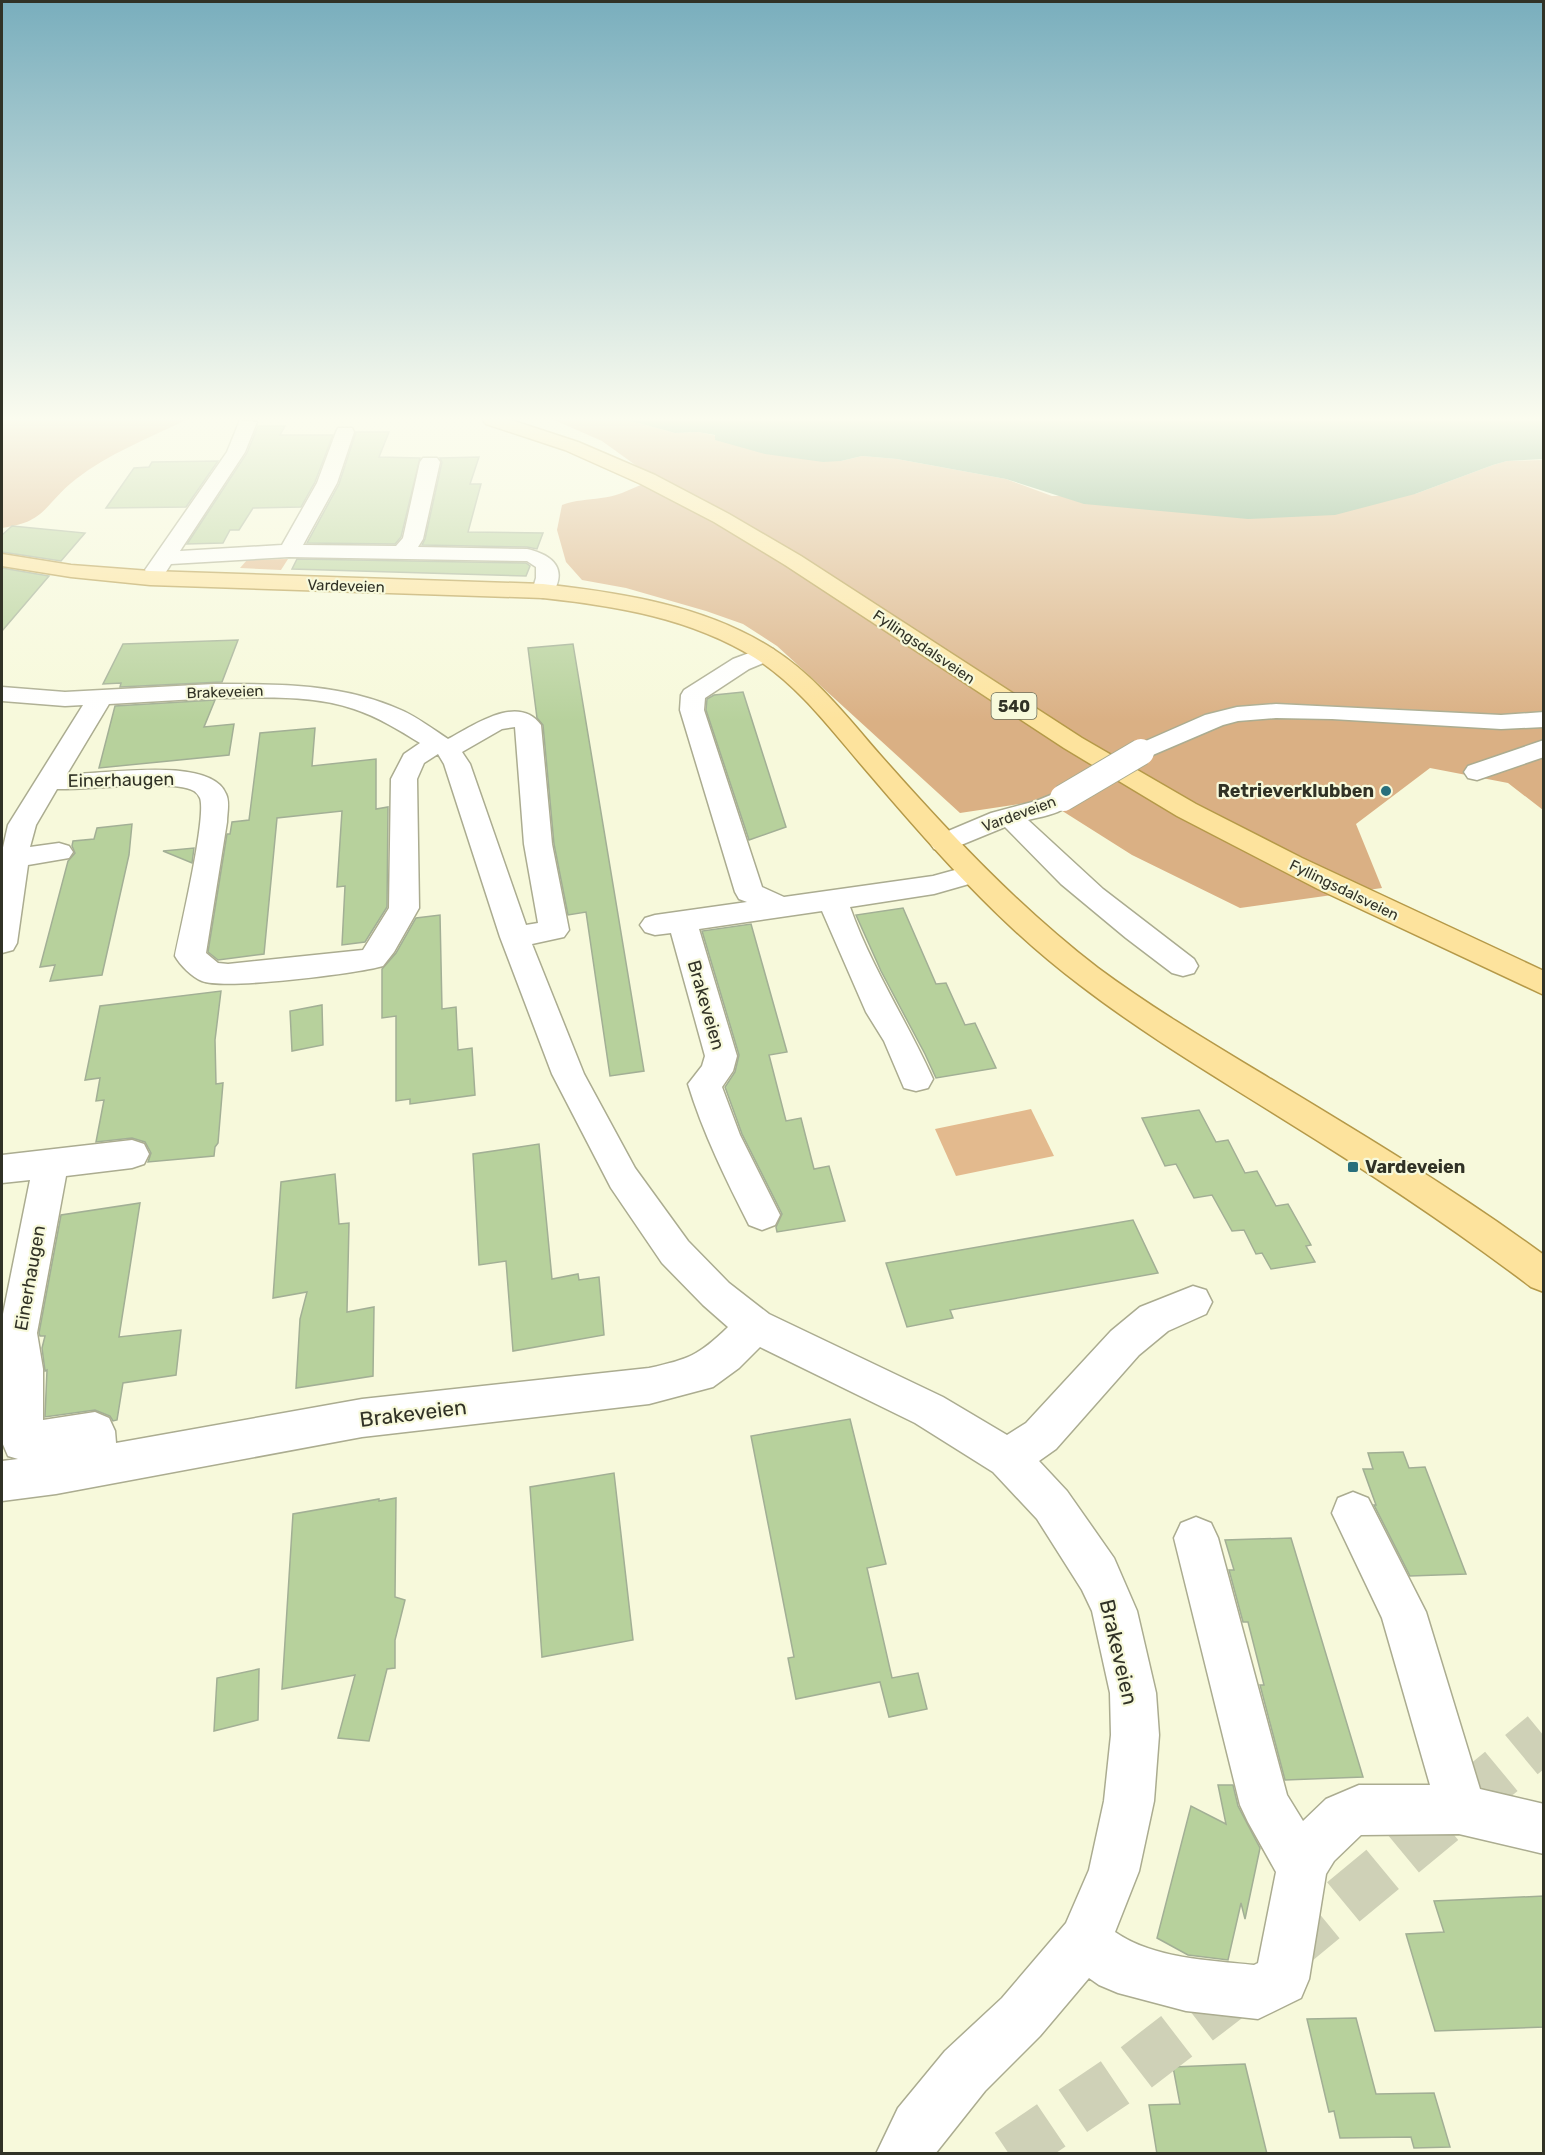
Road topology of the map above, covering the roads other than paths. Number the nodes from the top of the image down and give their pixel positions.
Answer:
1 (191, 521) edge
2 (306, 521) edge
3 (417, 521) edge
4 (728, 521) edge
5 (289, 551) junction
6 (403, 551) junction
7 (166, 558) junction
8 (2, 560) edge
9 (150, 578) junction
10 (543, 591) junction
11 (765, 654) junction
12 (2, 694) edge
13 (100, 698) junction
14 (1544, 719) edge
15 (443, 746) junction
16 (1544, 748) edge
17 (1477, 772) dead end
18 (49, 781) junction
19 (1010, 817) junction
20 (944, 843) junction
21 (59, 852) dead end
22 (14, 858) junction
23 (974, 873) junction
24 (833, 900) junction
25 (782, 908) junction
26 (515, 937) junction
27 (2, 944) edge
28 (1183, 966) dead end
29 (1544, 984) edge
30 (916, 1079) dead end
31 (132, 1154) dead end
32 (51, 1164) junction
33 (2, 1169) edge
34 (762, 1215) dead end
35 (1544, 1276) edge
36 (1193, 1302) dead end
37 (755, 1326) junction
38 (1008, 1458) junction
39 (95, 1467) junction
40 (2, 1481) edge
41 (1353, 1513) dead end
42 (1196, 1538) dead end
43 (1460, 1809) junction
44 (1544, 1829) edge
45 (1302, 1868) junction
46 (1085, 1942) junction
47 (904, 2154) edge

1 - 7 street
2 - 5 street
3 - 6 street
4 - 29 main road, Fyllingsdalsveien / 540
5 - 6 street, Vardeveien
5 - 7 street, Vardeveien
6 - 10 street, Vardeveien
7 - 9 street
8 - 9 main road, Vardeveien
9 - 10 main road, Vardeveien
10 - 11 main road, Vardeveien
11 - 20 main road, Vardeveien
11 - 25 street
12 - 13 street, Brakeveien
13 - 15 street, Brakeveien
13 - 18 street, Einerhaugen
14 - 19 street, Vardeveien, bridge
15 - 18 street, Einerhaugen
15 - 26 street, Brakeveien
15 - 26 street
16 - 17 street
18 - 22 street, Einerhaugen
19 - 20 street, Vardeveien
19 - 28 street
20 - 23 main road, Vardeveien
21 - 22 street
22 - 27 street, Einerhaugen
23 - 24 street
23 - 35 main road, Vardeveien
24 - 25 street, Brakeveien
24 - 30 street
25 - 34 street, Brakeveien
26 - 37 street, Brakeveien
31 - 32 street
32 - 33 street
32 - 39 street, Einerhaugen
36 - 38 street
37 - 38 street, Brakeveien
37 - 39 street, Brakeveien
38 - 46 street, Brakeveien
39 - 40 street, Brakeveien
41 - 43 street
42 - 45 street
43 - 44 street
43 - 45 street
45 - 46 street
46 - 47 street, Brakeveien

